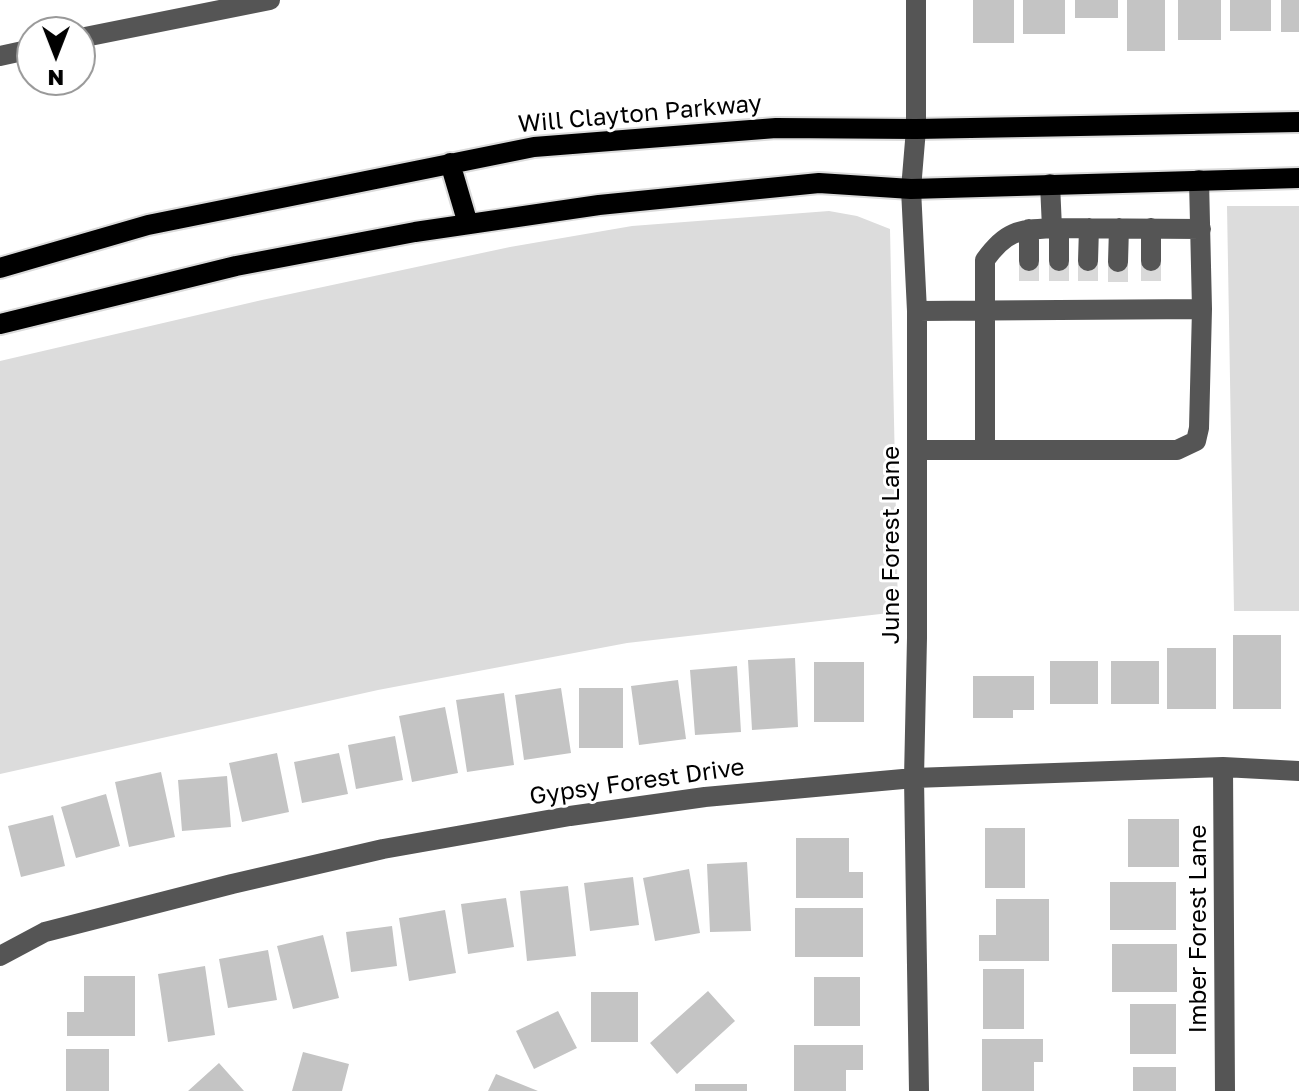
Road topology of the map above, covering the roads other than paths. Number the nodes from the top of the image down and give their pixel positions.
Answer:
1 (270, 0) edge
2 (916, 0) edge
3 (96, 35) edge
4 (1299, 122) edge
5 (916, 129) junction
6 (450, 163) junction
7 (1299, 178) edge
8 (1199, 180) junction
9 (1050, 184) junction
10 (911, 189) junction
11 (468, 224) junction
12 (1055, 228) junction
13 (1089, 228) junction
14 (1119, 228) junction
15 (1151, 228) junction
16 (1029, 229) junction
17 (1201, 229) junction
18 (1029, 261) tunnel mouth
19 (1059, 261) tunnel mouth
20 (1088, 261) tunnel mouth
21 (1151, 261) tunnel mouth
22 (1118, 262) tunnel mouth
23 (0, 268) edge
24 (1059, 287) tunnel mouth
25 (1088, 287) tunnel mouth
26 (1151, 287) tunnel mouth
27 (985, 309) junction
28 (1059, 309) junction
29 (1087, 309) junction
30 (1150, 309) junction
31 (1202, 309) junction
32 (917, 311) junction
33 (0, 324) edge
34 (985, 448) junction
35 (917, 450) junction
36 (1223, 767) junction
37 (1299, 771) edge
38 (914, 778) junction
39 (0, 956) edge
40 (919, 1091) edge
41 (1225, 1091) edge

1 - 3 street
2 - 5 street, June Forest Lane
4 - 5 main road, Will Clayton Parkway
5 - 6 main road, Will Clayton Parkway
5 - 10 street, June Forest Lane
6 - 11 main road
6 - 23 main road, Will Clayton Parkway
7 - 8 main road
8 - 9 main road
8 - 17 street
9 - 10 main road
9 - 12 street
10 - 11 main road
10 - 32 street, June Forest Lane
11 - 33 main road
12 - 13 street
12 - 16 street
12 - 19 street
13 - 14 street
13 - 20 street
14 - 15 street
14 - 22 street
15 - 17 street
15 - 21 street
16 - 18 street
16 - 27 street
17 - 31 street
24 - 28 street
25 - 29 street
26 - 30 street
27 - 28 street
27 - 32 street
27 - 34 street
28 - 29 street
29 - 30 street
30 - 31 street
31 - 34 street
32 - 35 street, June Forest Lane
34 - 35 street
35 - 38 street, June Forest Lane
36 - 37 street, Gypsy Forest Drive
36 - 38 street, Gypsy Forest Drive
36 - 41 street, Imber Forest Lane
38 - 39 street, Gypsy Forest Drive
38 - 40 street, June Forest Lane

